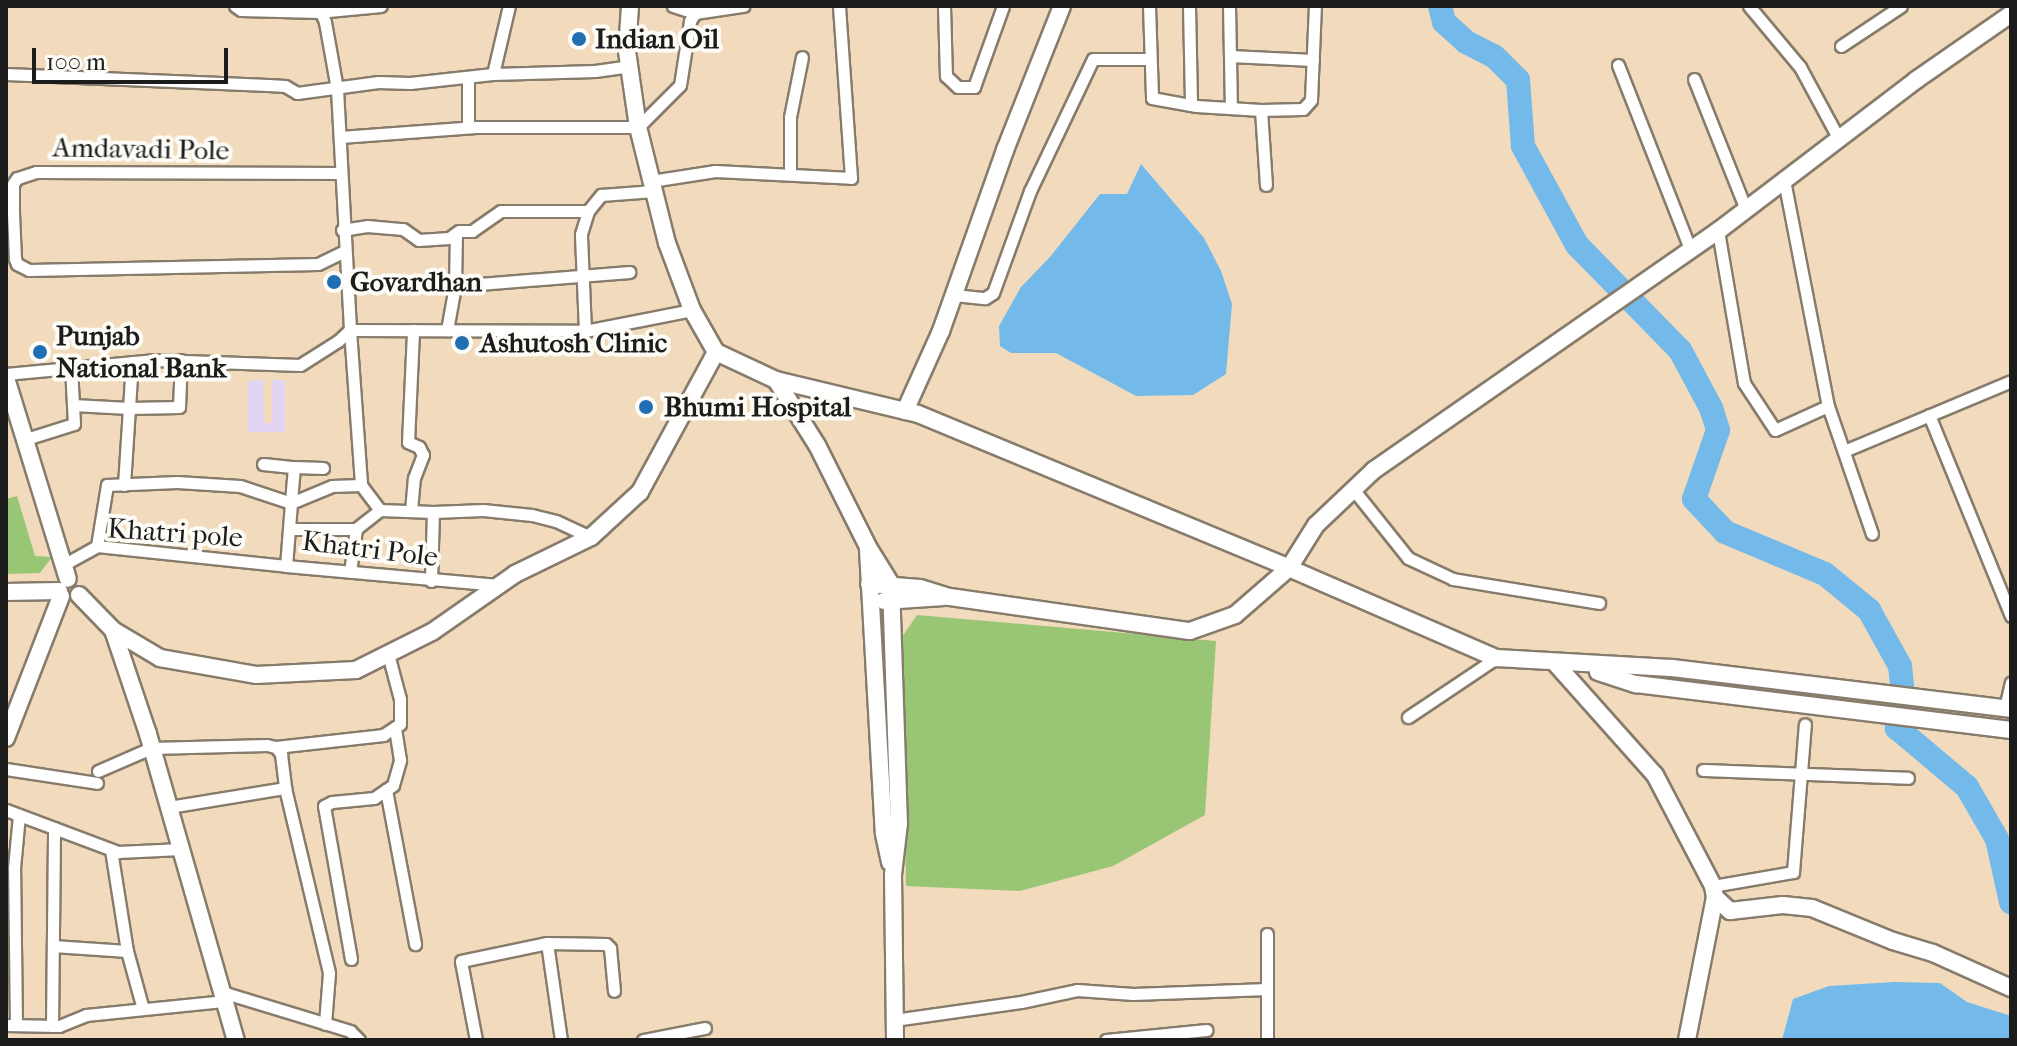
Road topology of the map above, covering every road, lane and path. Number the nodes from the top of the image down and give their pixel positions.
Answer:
1 (235, 6) edge
2 (381, 6) edge
3 (509, 6) edge
4 (630, 6) edge
5 (673, 6) edge
6 (743, 6) edge
7 (839, 6) edge
8 (944, 6) edge
9 (1003, 6) edge
10 (1062, 6) edge
11 (1149, 6) edge
12 (1189, 6) edge
13 (1229, 6) edge
14 (1315, 6) edge
15 (1749, 6) edge
16 (1901, 6) edge
17 (318, 9) edge
18 (695, 13) junction
19 (2011, 14) edge
20 (1841, 46) dead end
21 (1230, 56) junction
22 (802, 57) dead end
23 (1150, 59) junction
24 (1313, 60) junction
25 (1618, 65) dead end
26 (629, 66) junction
27 (6, 74) edge
28 (493, 74) junction
29 (468, 77) junction
30 (1694, 79) dead end
31 (337, 89) junction
32 (1191, 105) junction
33 (1231, 108) junction
34 (1261, 110) junction
35 (468, 127) junction
36 (638, 127) junction
37 (340, 137) junction
38 (1839, 139) junction
39 (341, 173) junction
40 (790, 174) junction
41 (1784, 180) junction
42 (1266, 185) dead end
43 (652, 186) junction
44 (1746, 210) junction
45 (588, 211) junction
46 (10, 214) edge
47 (342, 230) junction
48 (1718, 231) junction
49 (456, 233) junction
50 (1690, 249) junction
51 (343, 252) junction
52 (629, 272) dead end
53 (583, 276) junction
54 (455, 286) junction
55 (954, 295) junction
56 (692, 310) junction
57 (350, 330) junction
58 (413, 330) junction
59 (447, 330) junction
60 (585, 331) junction
61 (716, 352) junction
62 (181, 360) junction
63 (132, 362) junction
64 (71, 367) junction
65 (6, 376) edge
66 (776, 380) junction
67 (2011, 381) edge
68 (73, 405) junction
69 (1828, 406) junction
70 (129, 408) junction
71 (905, 411) junction
72 (1929, 415) junction
73 (26, 439) junction
74 (1844, 451) junction
75 (263, 464) dead end
76 (294, 467) junction
77 (323, 468) dead end
78 (124, 485) junction
79 (361, 485) junction
80 (1353, 489) junction
81 (291, 503) junction
82 (380, 510) junction
83 (411, 511) junction
84 (433, 512) junction
85 (289, 529) junction
86 (356, 529) junction
87 (1872, 534) dead end
88 (591, 537) junction
89 (97, 546) junction
90 (868, 547) junction
91 (286, 566) junction
92 (1289, 568) junction
93 (350, 572) junction
94 (431, 581) junction
95 (63, 582) junction
96 (498, 585) junction
97 (6, 592) edge
98 (868, 592) junction
99 (891, 593) junction
100 (1599, 603) dead end
101 (2011, 616) edge
102 (113, 630) junction
103 (388, 654) junction
104 (1496, 658) junction
105 (1556, 664) junction
106 (1577, 665) junction
107 (2011, 683) edge
108 (2008, 708) edge
109 (1408, 717) dead end
110 (1805, 724) dead end
111 (395, 727) junction
112 (2011, 730) edge
113 (6, 738) edge
114 (276, 747) junction
115 (151, 748) junction
116 (6, 769) edge
117 (1703, 770) dead end
118 (1802, 774) junction
119 (1908, 778) dead end
120 (285, 788) junction
121 (386, 790) junction
122 (169, 807) junction
123 (6, 810) edge
124 (19, 815) junction
125 (54, 828) junction
126 (181, 849) junction
127 (111, 850) junction
128 (893, 875) junction
129 (1714, 892) junction
130 (1267, 934) dead end
131 (547, 943) junction
132 (415, 944) dead end
133 (53, 946) junction
134 (127, 951) junction
135 (351, 959) dead end
136 (2011, 988) edge
137 (1267, 989) junction
138 (614, 991) dead end
139 (224, 996) junction
140 (143, 1009) junction
141 (894, 1020) junction
142 (325, 1024) junction
143 (11, 1025) edge
144 (52, 1026) junction
145 (705, 1028) dead end
146 (1207, 1030) dead end
147 (236, 1040) edge
148 (359, 1040) edge
149 (476, 1040) edge
150 (561, 1040) edge
151 (643, 1040) edge
152 (895, 1040) edge
153 (1106, 1040) edge
154 (1267, 1040) edge
155 (1687, 1040) edge

1 - 17 street
2 - 17 street
3 - 28 street
4 - 26 street
5 - 18 street
6 - 18 street
7 - 40 street
8 - 9 street
10 - 55 street
11 - 23 street
12 - 32 street
13 - 21 street
14 - 24 street
15 - 38 street
16 - 20 street
17 - 31 street
18 - 36 street
19 - 38 street
21 - 24 street
21 - 33 street
22 - 40 street
23 - 32 street
23 - 55 street
24 - 34 street
25 - 50 street
26 - 28 street
26 - 36 street
27 - 31 street
28 - 29 street
29 - 31 street
29 - 35 street
30 - 44 street
31 - 37 street
32 - 33 street
33 - 34 street
34 - 42 street
35 - 36 street
35 - 37 street
36 - 43 street
37 - 39 street
38 - 41 street
39 - 46 street, Amdavadi Pole
39 - 47 street
40 - 43 street
41 - 44 street
41 - 69 street
43 - 45 street
43 - 56 street
44 - 48 street
45 - 49 street
45 - 53 street
46 - 51 street, Amdavadi Pole
47 - 49 street
47 - 51 street
48 - 50 street
48 - 69 street
49 - 54 street
50 - 80 street
51 - 57 street
52 - 53 street
53 - 54 street
53 - 60 street
54 - 59 street
55 - 71 street
56 - 60 street
56 - 61 street
57 - 58 street
57 - 62 street
57 - 79 street
58 - 59 street
58 - 83 street
59 - 60 street
61 - 66 street
61 - 88 street
62 - 63 street
62 - 70 street
63 - 64 street
63 - 70 street
64 - 65 street
64 - 68 street
65 - 73 street
66 - 71 street
66 - 90 street
67 - 72 street
68 - 70 street
68 - 73 street
69 - 74 street
70 - 78 street
71 - 92 street
72 - 74 street
72 - 101 street
73 - 95 street
74 - 87 street
75 - 76 street
76 - 77 street
76 - 81 street
78 - 81 street, Khatri Pole
78 - 89 street
79 - 81 street
79 - 82 street
80 - 92 street
80 - 100 street
81 - 85 street, Khatri Pole
82 - 83 street
82 - 86 street
83 - 84 street
84 - 88 street
84 - 94 street
85 - 86 street
85 - 91 street, Khatri Pole
86 - 93 street
88 - 96 street
89 - 91 street, Khatri pole
89 - 95 street, Khatri pole
90 - 98 street
90 - 99 street
91 - 93 street, Khatri Pole
92 - 99 street
92 - 104 street
93 - 94 street, Khatri Pole
94 - 96 street, Khatri Pole
95 - 97 street
95 - 102 street
95 - 113 street
96 - 103 street
98 - 99 street
98 - 128 street
99 - 128 street
102 - 103 street
102 - 115 street
103 - 111 street
104 - 105 street
104 - 109 street
105 - 106 street
105 - 129 street
106 - 108 street
106 - 112 street
107 - 108 street
110 - 118 street
111 - 114 street
111 - 121 street
114 - 115 street
114 - 120 street
115 - 116 street
115 - 122 street
117 - 118 street
118 - 119 street
118 - 129 street
120 - 122 street
120 - 142 street
121 - 132 street
121 - 135 street
122 - 126 street
123 - 124 street
124 - 125 street
124 - 143 street
125 - 127 street
125 - 133 street
126 - 127 street
126 - 139 street
127 - 134 street
128 - 141 street
129 - 136 street
129 - 155 street
130 - 137 street
131 - 138 street
131 - 149 street
131 - 150 street
133 - 134 street
133 - 144 street
134 - 140 street
137 - 141 street
137 - 154 street
139 - 140 street
139 - 142 street
139 - 147 street
140 - 144 street
141 - 152 street
142 - 148 street
143 - 144 street
145 - 151 street
146 - 153 street

